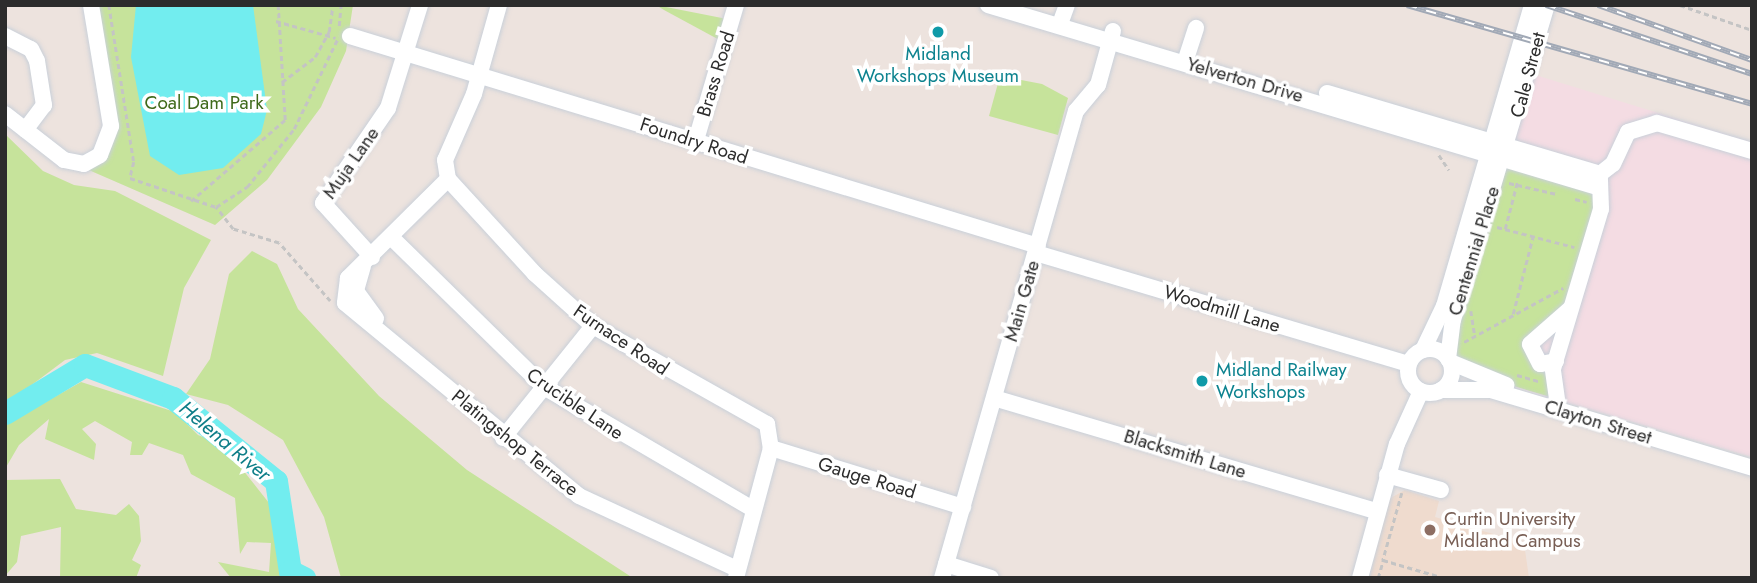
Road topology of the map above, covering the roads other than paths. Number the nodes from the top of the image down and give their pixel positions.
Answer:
1 (90, 5) edge
2 (420, 5) edge
3 (499, 5) edge
4 (988, 5) edge
5 (1026, 5) edge
6 (1532, 5) edge
7 (1547, 5) edge
8 (736, 6) edge
9 (1063, 15) edge
10 (1196, 27) dead end
11 (1112, 35) junction
12 (5, 36) edge
13 (343, 37) road end
14 (407, 53) junction
15 (1186, 58) junction
16 (479, 74) junction
17 (5, 114) edge
18 (25, 130) junction
19 (696, 140) junction
20 (1490, 141) junction
21 (1507, 145) junction
22 (1752, 151) edge
23 (1493, 160) junction
24 (448, 179) junction
25 (1598, 181) junction
26 (392, 238) junction
27 (1037, 249) junction
28 (367, 262) junction
29 (1571, 307) junction
30 (593, 326) junction
31 (1423, 350) junction
32 (1449, 360) junction
33 (1556, 361) junction
34 (1409, 364) junction
35 (544, 387) junction
36 (1441, 390) junction
37 (1420, 391) junction
38 (994, 397) junction
39 (1557, 400) junction
40 (503, 438) junction
41 (771, 448) junction
42 (1752, 457) edge
43 (1752, 468) edge
44 (1387, 475) junction
45 (1441, 490) dead end
46 (962, 507) junction
47 (753, 509) junction
48 (1376, 511) junction
49 (944, 571) edge
50 (736, 574) edge
51 (991, 578) edge
52 (1360, 578) edge

1 - 18 street
2 - 14 street
3 - 16 street
4 - 9 street, Yelverton Drive
5 - 9 street, Yelverton Drive
6 - 20 street, Cale Street
7 - 21 street, Cale Street
8 - 19 street, Brass Road
9 - 11 street, Yelverton Drive
10 - 15 street
11 - 15 street, Yelverton Drive
11 - 27 street, Main Gate
12 - 18 street
13 - 14 street, Foundry Road
14 - 16 street, Foundry Road
14 - 28 street, Muja Lane
15 - 20 street, Yelverton Drive
15 - 23 street, Yelverton Drive
16 - 19 street, Foundry Road
16 - 24 street
17 - 18 street
19 - 27 street, Foundry Road
20 - 21 street, Yelverton Drive
20 - 23 street, Centennial Place
21 - 23 street, Centennial Place
21 - 25 street, Yelverton Drive
22 - 25 street
23 - 25 street, Yelverton Drive
23 - 31 street, Centennial Place
23 - 32 street, Centennial Place
24 - 26 street
24 - 30 street, Furnace Road
25 - 29 street
26 - 28 street
26 - 35 street, Crucible Lane
27 - 34 street, Woodmill Lane
27 - 38 street, Main Gate
28 - 40 street, Platingshop Terrace
29 - 33 street
29 - 33 street
30 - 35 street
30 - 41 street, Furnace Road
31 - 32 street
31 - 34 street
32 - 36 street
32 - 39 street, Clayton Street
33 - 39 street
34 - 37 street
35 - 40 street
35 - 47 street, Crucible Lane
36 - 37 street
36 - 43 street, Clayton Street
37 - 44 street
38 - 46 street, Main Gate
38 - 48 street, Blacksmith Lane
39 - 42 street, Clayton Street
40 - 50 street, Platingshop Terrace
41 - 46 street, Gauge Road
41 - 47 street
44 - 45 street
44 - 48 street
46 - 49 street, Main Gate
47 - 50 street
48 - 52 street
49 - 51 street

